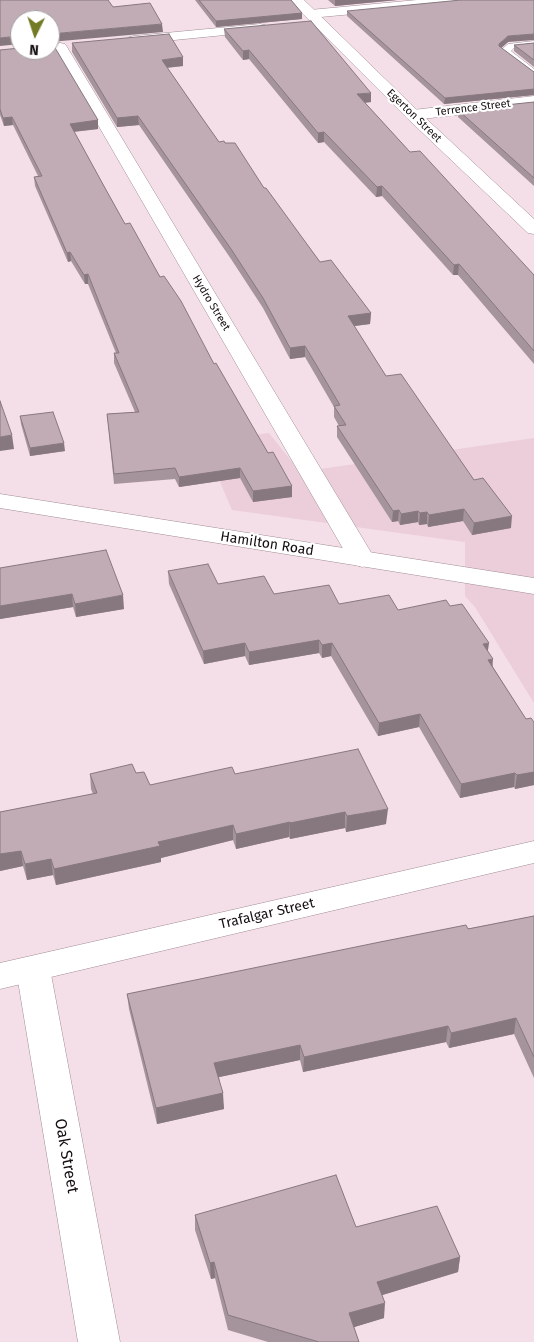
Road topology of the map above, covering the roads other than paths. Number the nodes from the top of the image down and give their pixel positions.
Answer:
1 (296, 0) edge
2 (460, 0) edge
3 (311, 20) junction
4 (277, 27) edge
5 (119, 42) edge
6 (534, 44) edge
7 (80, 45) edge
8 (60, 47) edge
9 (60, 55) edge
10 (534, 74) edge
11 (534, 101) edge
12 (413, 115) junction
13 (534, 229) edge
14 (0, 501) edge
15 (362, 559) junction
16 (534, 586) edge
17 (534, 852) edge
18 (16, 973) edge
19 (98, 1342) edge

1 - 3 street, Egerton Street
2 - 3 street
3 - 12 street, Egerton Street
4 - 5 street
6 - 10 lane
7 - 8 street
9 - 15 street, Hydro Street
11 - 12 street, Terrence Street
12 - 13 street, Egerton Street
14 - 15 street, Hamilton Road
15 - 16 street, Hamilton Road
17 - 18 street, Trafalgar Street
18 - 19 street, Oak Street

